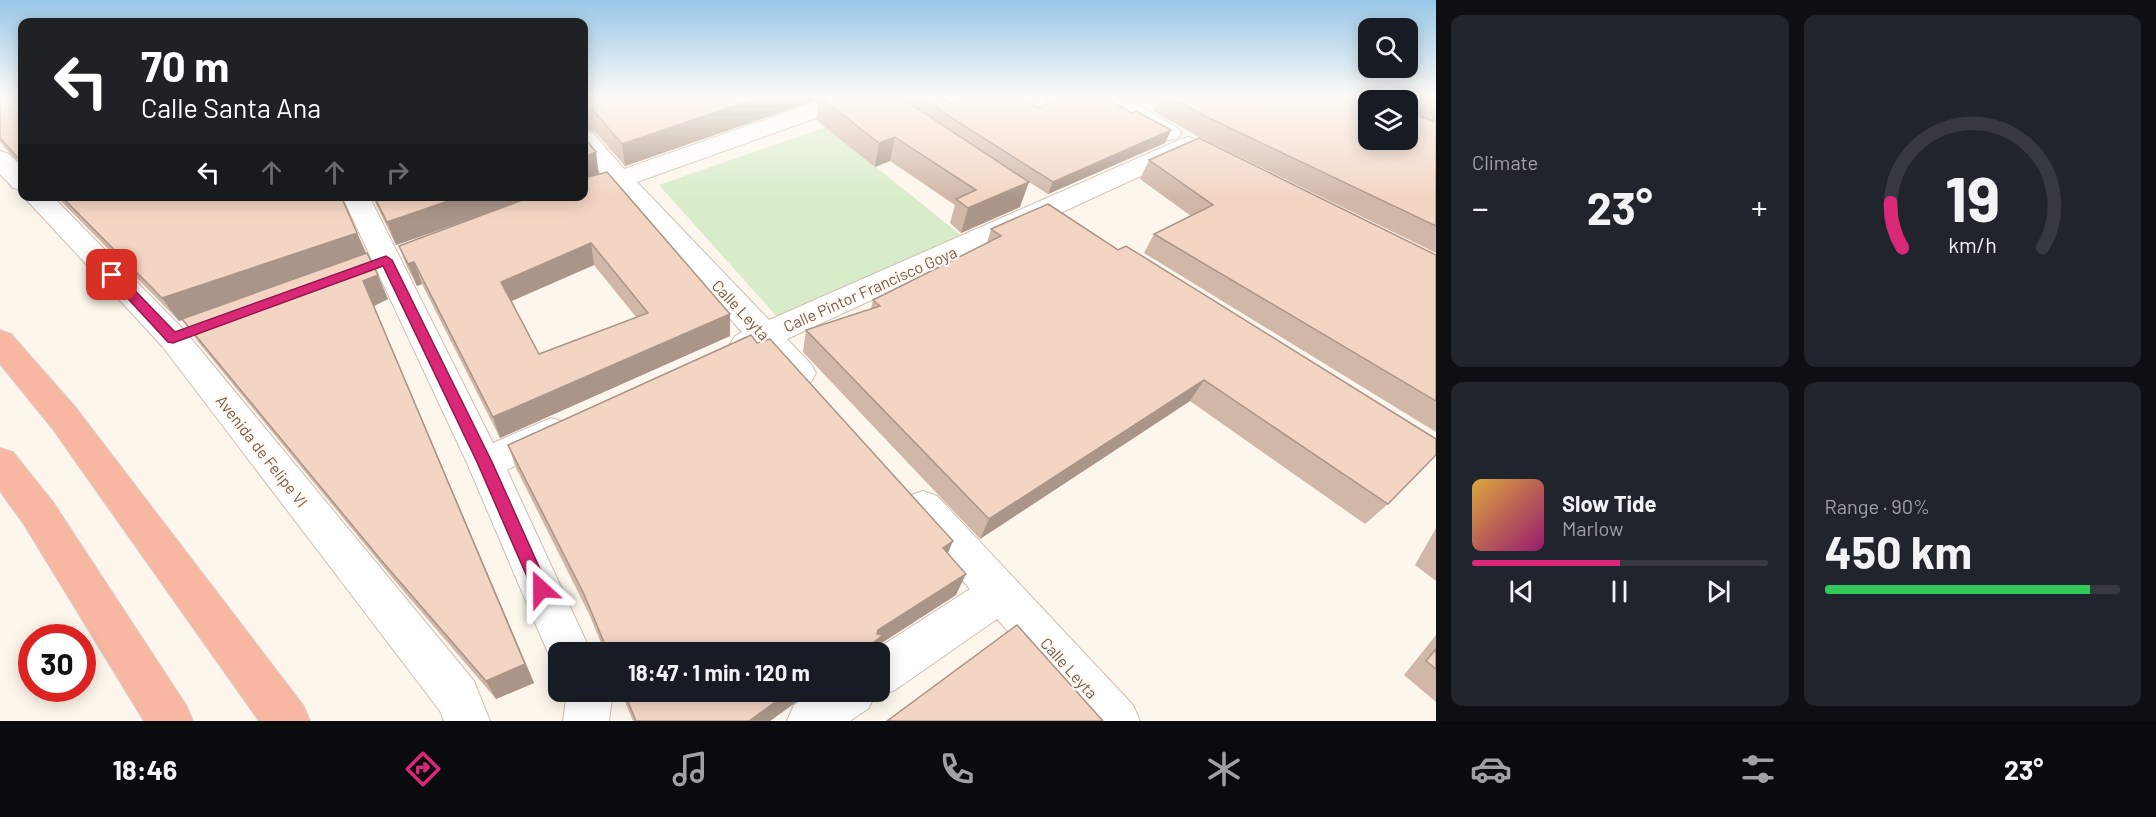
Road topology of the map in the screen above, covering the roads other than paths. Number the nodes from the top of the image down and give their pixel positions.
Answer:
1 (757, 131) edge
2 (1165, 131) edge
3 (588, 143) edge
4 (0, 159) edge
5 (18, 178) edge
6 (619, 179) junction
7 (1013, 189) edge
8 (588, 190) edge
9 (41, 201) edge
10 (357, 201) edge
11 (1047, 208) junction
12 (1079, 229) edge
13 (766, 336) junction
14 (0, 342) edge
15 (723, 355) edge
16 (822, 398) edge
17 (576, 421) edge
18 (485, 462) junction
19 (0, 463) edge
20 (903, 486) edge
21 (1000, 593) junction
22 (565, 642) edge
23 (890, 667) edge
24 (588, 702) edge
25 (839, 702) edge
26 (170, 721) edge
27 (287, 721) edge
28 (467, 721) edge
29 (586, 721) edge
30 (810, 721) edge
31 (1117, 721) edge

1 - 6 street
2 - 11 street, Calle Pintor Francisco Goya
3 - 6 street, Calle Leyta
4 - 5 street
6 - 8 street
6 - 13 street, Calle Leyta
7 - 11 street
9 - 28 street, Avenida de Felipe VI
10 - 18 street
11 - 12 street
11 - 13 street, Calle Pintor Francisco Goya
13 - 15 street, Calle Pintor Francisco Goya
13 - 16 street, Calle Leyta
14 - 27 highway
17 - 18 street
18 - 22 street
19 - 26 highway
20 - 21 street, Calle Leyta
21 - 23 street
21 - 31 street, Calle Leyta
24 - 29 street
25 - 30 street

